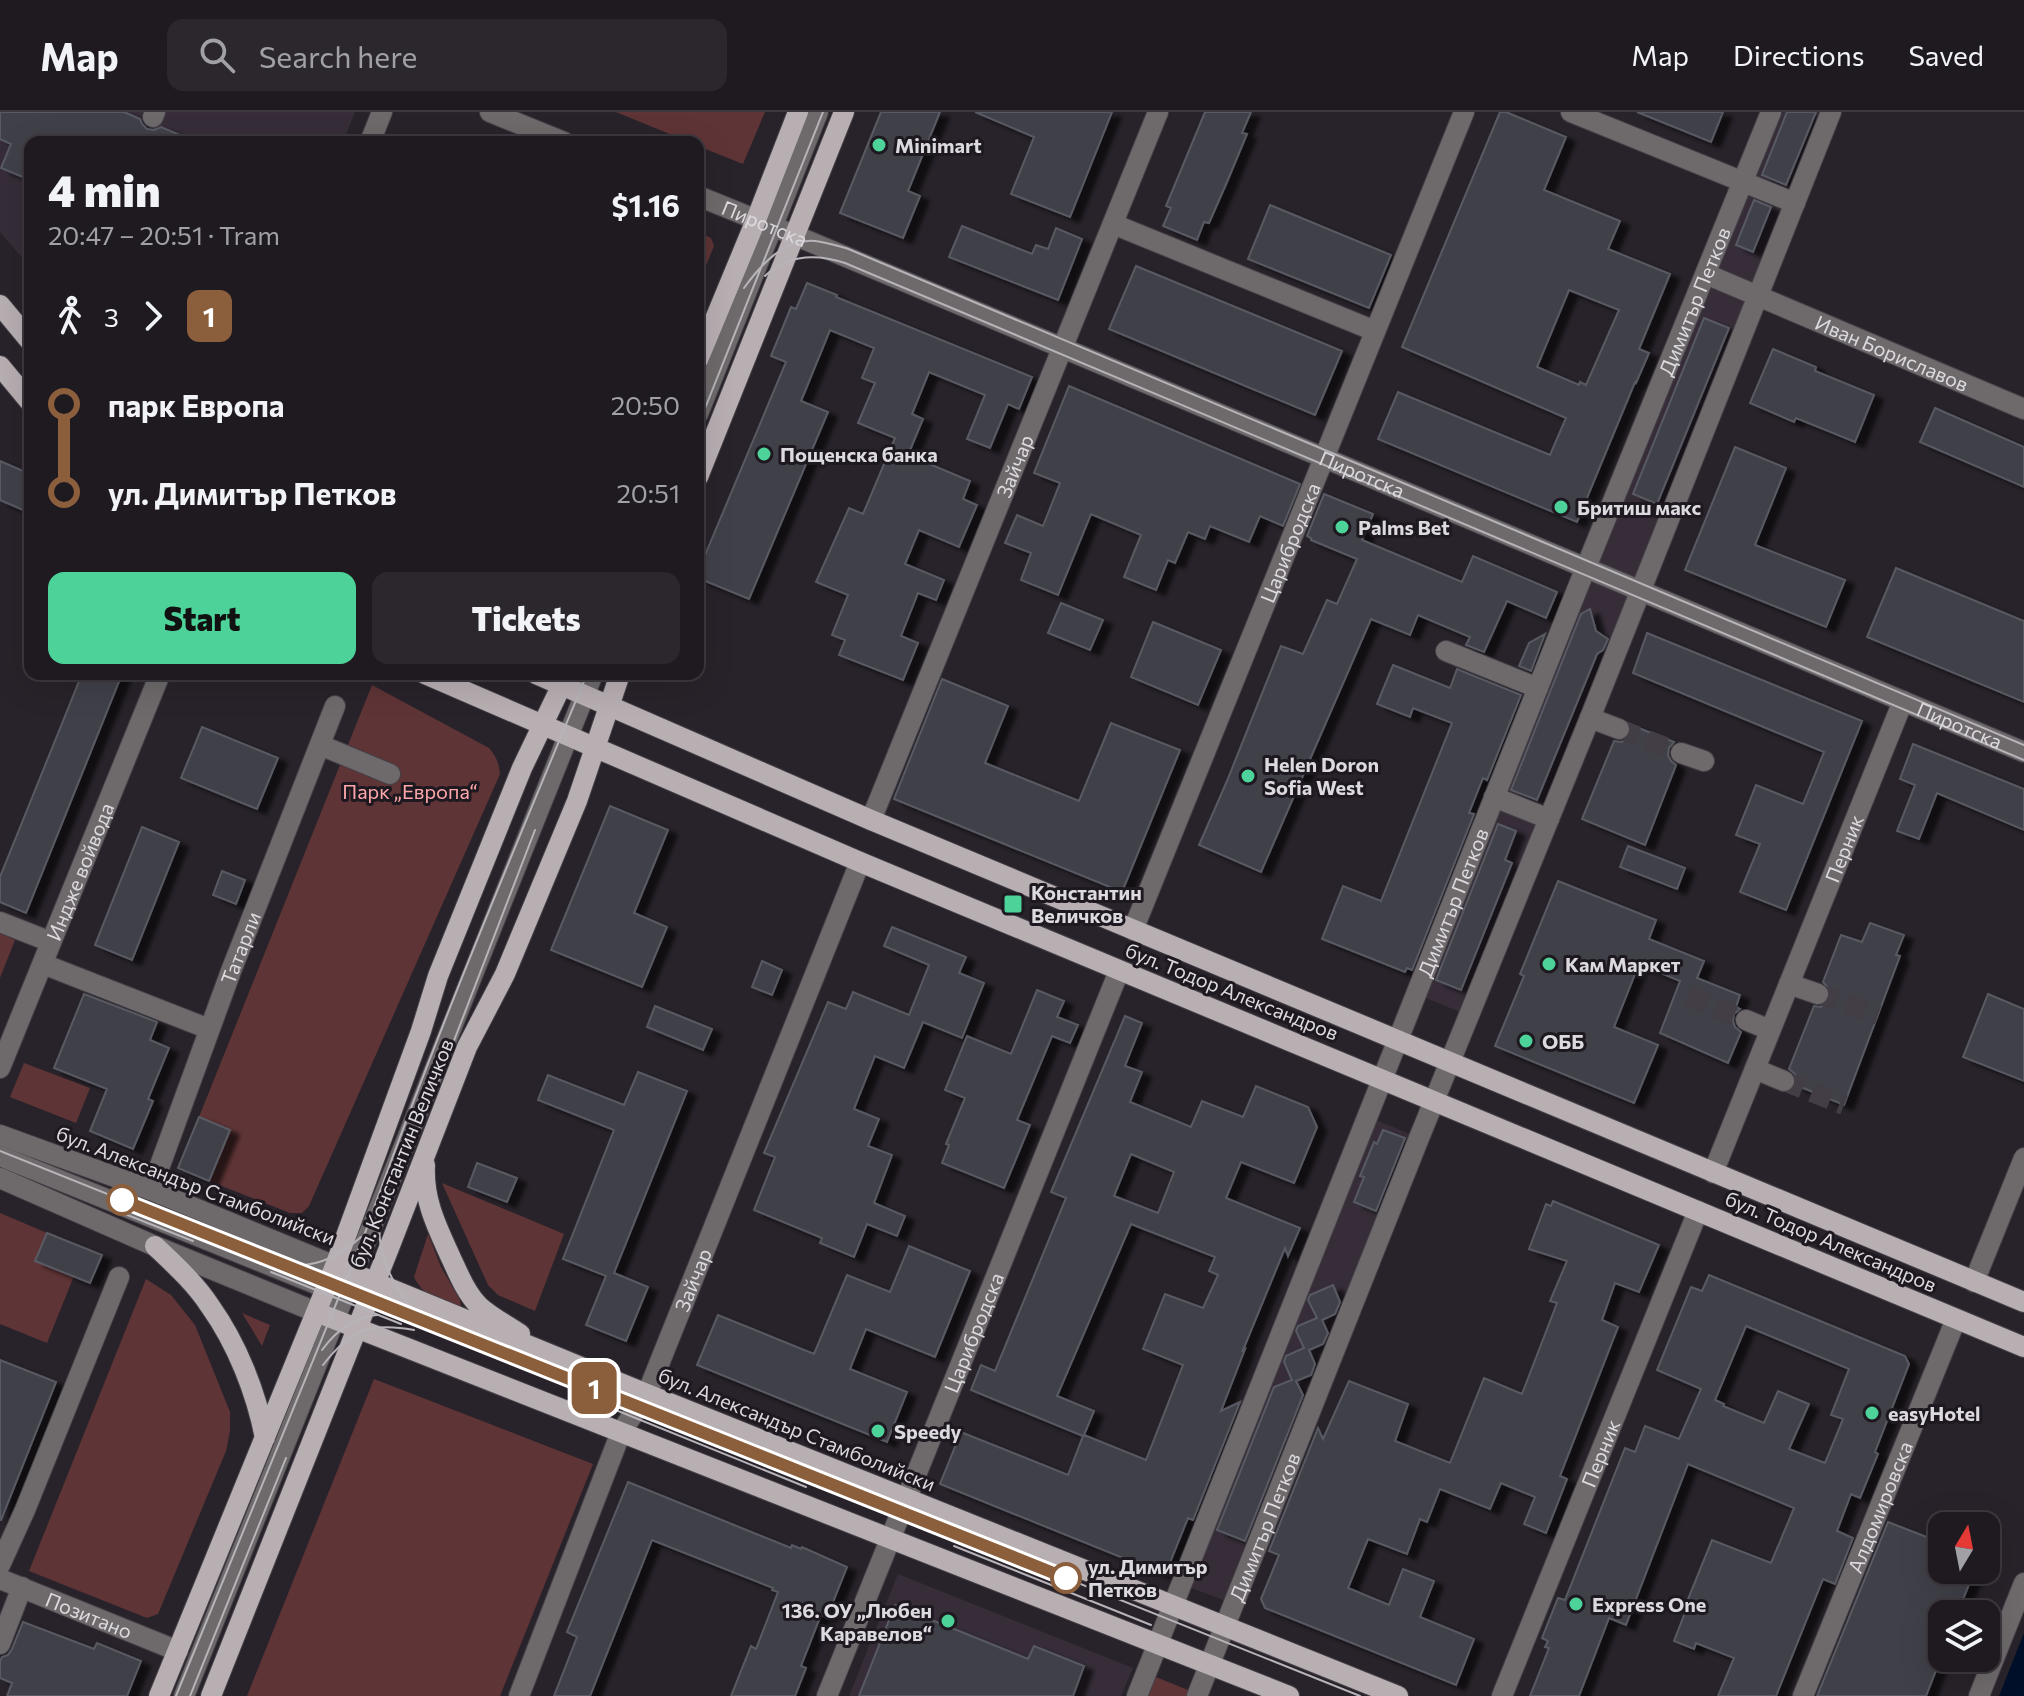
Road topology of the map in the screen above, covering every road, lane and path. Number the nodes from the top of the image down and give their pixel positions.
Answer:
1 (382, 112) edge
2 (490, 112) edge
3 (798, 112) edge
4 (818, 112) edge
5 (844, 112) edge
6 (1158, 112) edge
7 (1464, 112) edge
8 (1571, 112) edge
9 (1771, 112) edge
10 (1831, 112) edge
11 (372, 136) edge
12 (549, 136) edge
13 (1743, 182) junction
14 (704, 198) edge
15 (1795, 203) junction
16 (765, 223) junction
17 (1113, 224) junction
18 (794, 235) junction
19 (1706, 274) junction
20 (1758, 296) junction
21 (0, 305) edge
22 (1375, 331) junction
23 (24, 334) edge
24 (704, 348) edge
25 (1063, 348) junction
26 (0, 366) edge
27 (24, 395) edge
28 (704, 397) edge
29 (2024, 409) edge
30 (1324, 457) junction
31 (704, 462) edge
32 (1586, 568) junction
33 (1640, 591) junction
34 (1446, 651) dead end
35 (158, 680) edge
36 (439, 680) edge
37 (564, 680) edge
38 (591, 680) edge
39 (618, 680) edge
40 (1538, 688) junction
41 (584, 696) junction
42 (1903, 701) junction
43 (335, 706) dead end
44 (609, 707) junction
45 (1590, 718) junction
46 (542, 725) junction
47 (1619, 729) tunnel mouth
48 (568, 737) junction
49 (320, 745) junction
50 (594, 748) junction
51 (2024, 752) edge
52 (1681, 753) tunnel mouth
53 (1704, 761) dead end
54 (390, 774) dead end
55 (1494, 797) junction
56 (1549, 819) junction
57 (871, 820) junction
58 (860, 862) junction
59 (0, 922) edge
60 (1133, 930) junction
61 (51, 942) junction
62 (43, 964) junction
63 (1119, 971) junction
64 (1789, 984) junction
65 (1818, 994) tunnel mouth
66 (1746, 1020) tunnel mouth
67 (209, 1029) junction
68 (1770, 1030) junction
69 (1398, 1040) junction
70 (1450, 1062) junction
71 (0, 1068) edge
72 (1755, 1069) junction
73 (1382, 1079) junction
74 (1784, 1081) tunnel mouth
75 (1434, 1100) junction
76 (0, 1135) edge
77 (0, 1156) edge
78 (425, 1156) junction
79 (2024, 1158) edge
80 (1713, 1173) junction
81 (0, 1178) edge
82 (151, 1190) junction
83 (1698, 1211) junction
84 (155, 1246) junction
85 (344, 1270) junction
86 (119, 1277) dead end
87 (1974, 1282) junction
88 (375, 1283) junction
89 (336, 1291) junction
90 (2024, 1302) edge
91 (326, 1315) junction
92 (1956, 1319) junction
93 (357, 1328) junction
94 (2024, 1347) edge
95 (546, 1353) junction
96 (647, 1394) junction
97 (621, 1432) junction
98 (265, 1438) junction
99 (906, 1498) junction
100 (890, 1538) junction
101 (0, 1565) edge
102 (0, 1579) edge
103 (2024, 1583) edge
104 (22, 1587) junction
105 (1172, 1606) junction
106 (1225, 1626) junction
107 (0, 1644) edge
108 (1157, 1644) junction
109 (178, 1651) junction
110 (1209, 1664) junction
111 (159, 1696) edge
112 (184, 1696) edge
113 (211, 1696) edge
114 (519, 1696) edge
115 (827, 1696) edge
116 (1137, 1696) edge
117 (1197, 1696) edge
118 (1289, 1696) edge
119 (1398, 1696) edge
120 (1502, 1696) edge
121 (1803, 1696) edge
122 (1979, 1696) edge

1 - 11 street
2 - 12 street
3 - 16 main road
4 - 16 street
5 - 18 main road
6 - 17 street, Зайчар
7 - 22 street, Царибродска
8 - 13 street
9 - 13 street, Димитър Петков
10 - 15 street, Димитър Петков
13 - 15 street
13 - 19 street, Димитър Петков
14 - 16 street, Пиротска
15 - 20 street, Димитър Петков
16 - 18 street, Пиротска
16 - 24 main road
16 - 28 street
17 - 22 street
17 - 25 street, Зайчар
18 - 25 street, Пиротска
18 - 31 main road
19 - 20 street, Иван Бориславов
19 - 32 street, Димитър Петков
20 - 29 street, Иван Бориславов
20 - 33 street, Димитър Петков
21 - 23 main road
22 - 30 street, Царибродска
25 - 30 street, Пиротска
25 - 57 street, Зайчар
26 - 27 main road
30 - 32 street, Пиротска
30 - 60 street, Царибродска
32 - 33 street, Пиротска
32 - 40 street, Димитър Петков
33 - 42 street, Пиротска
33 - 45 street, Димитър Петков
34 - 40 street
35 - 61 street, Индже войвода
36 - 46 main road, бул. Тодор Александров
37 - 41 main road, бул. Тодор Александров
37 - 46 main road, бул. Константин Величков
38 - 41 street, бул. Константин Величков
39 - 44 main road, бул. Константин Величков
40 - 55 street, Димитър Петков
41 - 44 main road, бул. Тодор Александров
41 - 48 street, бул. Константин Величков
42 - 51 street, Пиротска
42 - 64 street, Перник
43 - 49 street, Татарли
44 - 50 main road, бул. Константин Величков
44 - 57 main road, бул. Тодор Александров
45 - 47 street
45 - 56 street, Димитър Петков
46 - 48 main road, бул. Тодор Александров
46 - 85 main road, бул. Константин Величков
48 - 50 main road, бул. Тодор Александров
48 - 85 street, бул. Константин Величков
49 - 54 street
49 - 67 street, Татарли
50 - 58 main road, бул. Тодор Александров
50 - 78 main road, бул. Константин Величков
52 - 53 street
55 - 56 street
55 - 69 street, Димитър Петков
56 - 70 street, Димитър Петков
57 - 60 main road, бул. Тодор Александров
58 - 63 main road, бул. Тодор Александров
58 - 96 street, Зайчар
59 - 61 street
60 - 69 main road, бул. Тодор Александров
61 - 62 street, Индже войвода
62 - 67 street
62 - 71 street, Индже войвода
63 - 73 main road, бул. Тодор Александров
63 - 99 street, Царибродска
64 - 65 street
64 - 68 street, Перник
66 - 68 street
67 - 82 street, Татарли
68 - 72 street, Перник
69 - 70 main road, бул. Тодор Александров
69 - 73 street, Димитър Петков
70 - 75 street, Димитър Петков
70 - 80 main road, бул. Тодор Александров
72 - 74 street
72 - 80 street, Перник
73 - 75 main road, бул. Тодор Александров
73 - 105 street, Димитър Петков
75 - 83 main road, бул. Тодор Александров
75 - 106 street, Димитър Петков
76 - 82 street, бул. Александър Стамболийски
77 - 89 street
78 - 88 main road, бул. Константин Величков
78 - 95 main road
79 - 87 street
80 - 87 main road, бул. Тодор Александров
81 - 84 street
82 - 85 street, бул. Александър Стамболийски
83 - 92 main road, бул. Тодор Александров
83 - 120 street, Перник
84 - 91 street
84 - 98 main road
85 - 88 main road, бул. Александър Стамболийски
85 - 89 main road, бул. Константин Величков
86 - 101 street
87 - 90 main road, бул. Тодор Александров
88 - 93 main road, бул. Константин Величков
88 - 95 main road, бул. Александър Стамболийски
89 - 91 main road, бул. Константин Величков
91 - 93 main road
91 - 98 main road, бул. Константин Величков
91 - 112 street, бул. Константин Величков
92 - 94 main road, бул. Тодор Александров
92 - 121 street, Алдомировска
93 - 97 main road
93 - 113 main road, бул. Константин Величков
95 - 96 main road, бул. Александър Стамболийски
96 - 97 street, Зайчар
96 - 99 main road, бул. Александър Стамболийски
97 - 100 main road
97 - 114 street, Зайчар
98 - 109 main road, бул. Константин Величков
99 - 100 street, Царибродска
99 - 105 main road, бул. Александър Стамболийски
100 - 108 main road
100 - 115 street, Царибродска
102 - 104 street, Позитано
103 - 122 street
104 - 107 street
104 - 109 street, Позитано
105 - 106 main road, бул. Александър Стамболийски
105 - 108 street, Димитър Петков
106 - 110 street, Димитър Петков
106 - 119 main road, бул. Александър Стамболийски
108 - 110 main road
108 - 116 street, Димитър Петков
109 - 111 main road, бул. Константин Величков
110 - 117 street, Димитър Петков
110 - 118 main road

